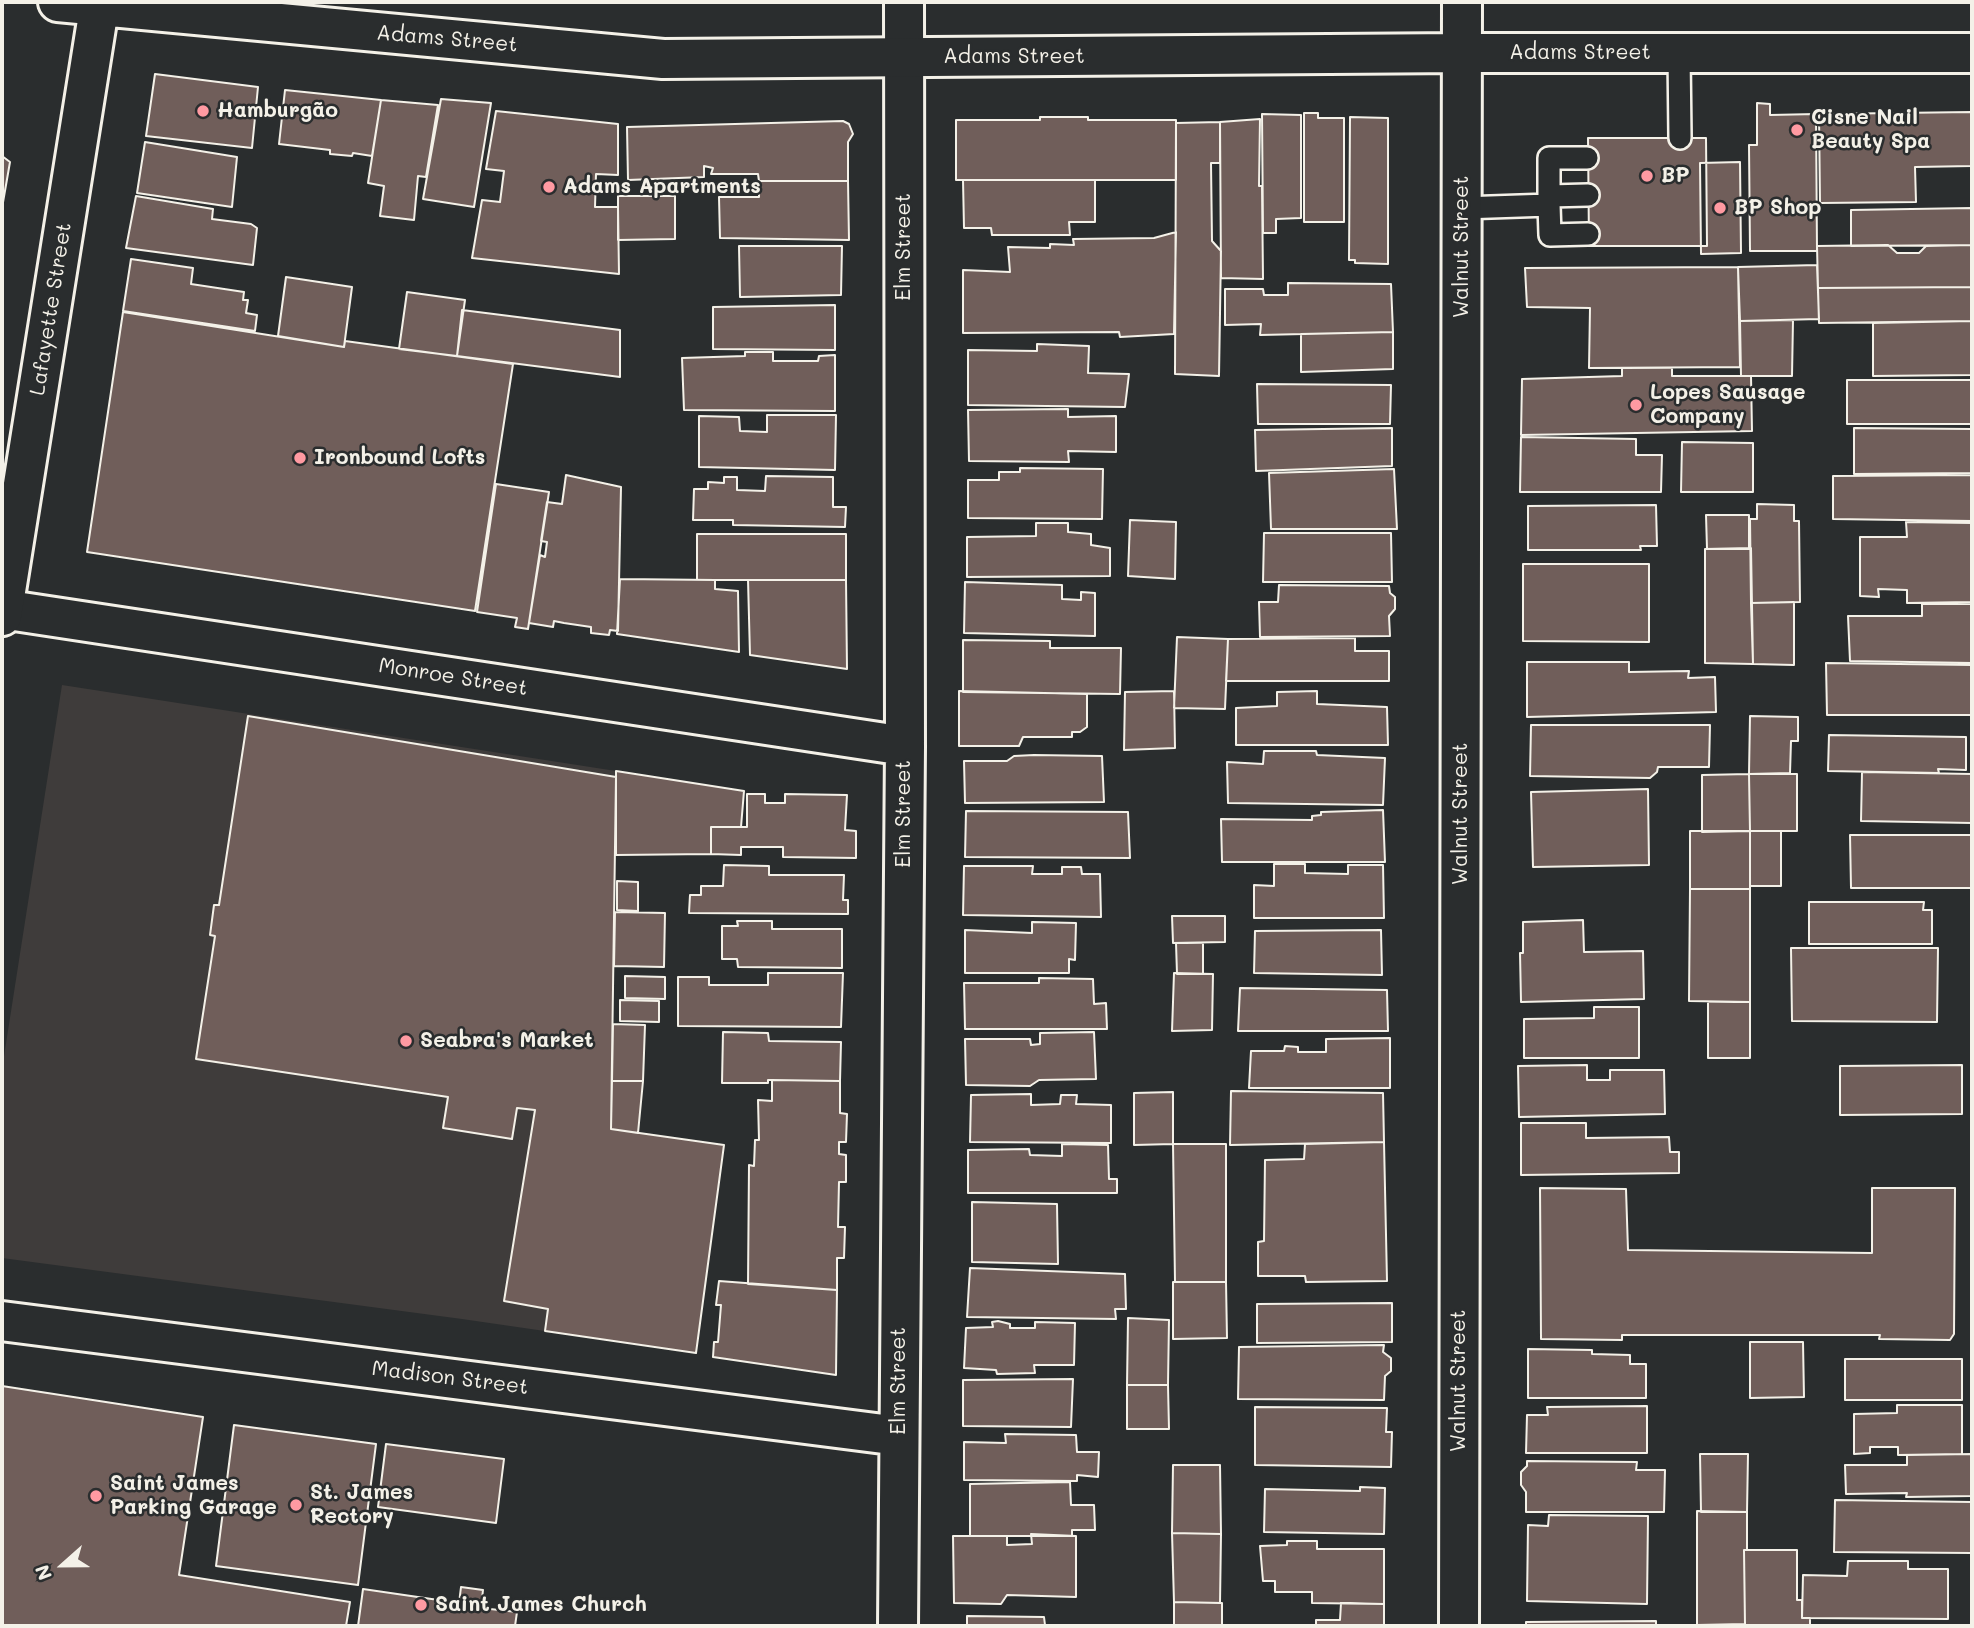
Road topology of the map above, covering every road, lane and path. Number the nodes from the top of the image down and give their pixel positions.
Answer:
1 (58, 2) edge
2 (904, 2) edge
3 (1462, 2) edge
4 (99, 4) edge
5 (1462, 53) junction
6 (1679, 53) junction
7 (1972, 53) edge
8 (904, 58) junction
9 (1680, 138) dead end
10 (1587, 158) dead end
11 (1588, 195) dead end
12 (1549, 201) junction
13 (1462, 208) junction
14 (1588, 234) dead end
15 (2, 609) edge
16 (2, 615) edge
17 (905, 746) junction
18 (2, 1321) edge
19 (899, 1436) junction
20 (898, 1626) edge
21 (1459, 1626) edge

1 - 4 street, Adams Street
2 - 8 street, Elm Street
3 - 5 street, Walnut Street
4 - 8 street, Adams Street
4 - 15 street, Lafayette Street
5 - 6 street, Adams Street
5 - 8 street, Adams Street
5 - 13 street, Walnut Street
6 - 7 street, Adams Street
6 - 9 lane
8 - 17 street, Elm Street
10 - 12 lane
11 - 12 lane
12 - 13 lane
12 - 14 lane
13 - 21 street, Walnut Street
15 - 16 street, Lafayette Street
15 - 17 street, Monroe Street
17 - 19 street, Elm Street
18 - 19 street, Madison Street
19 - 20 street, Elm Street

